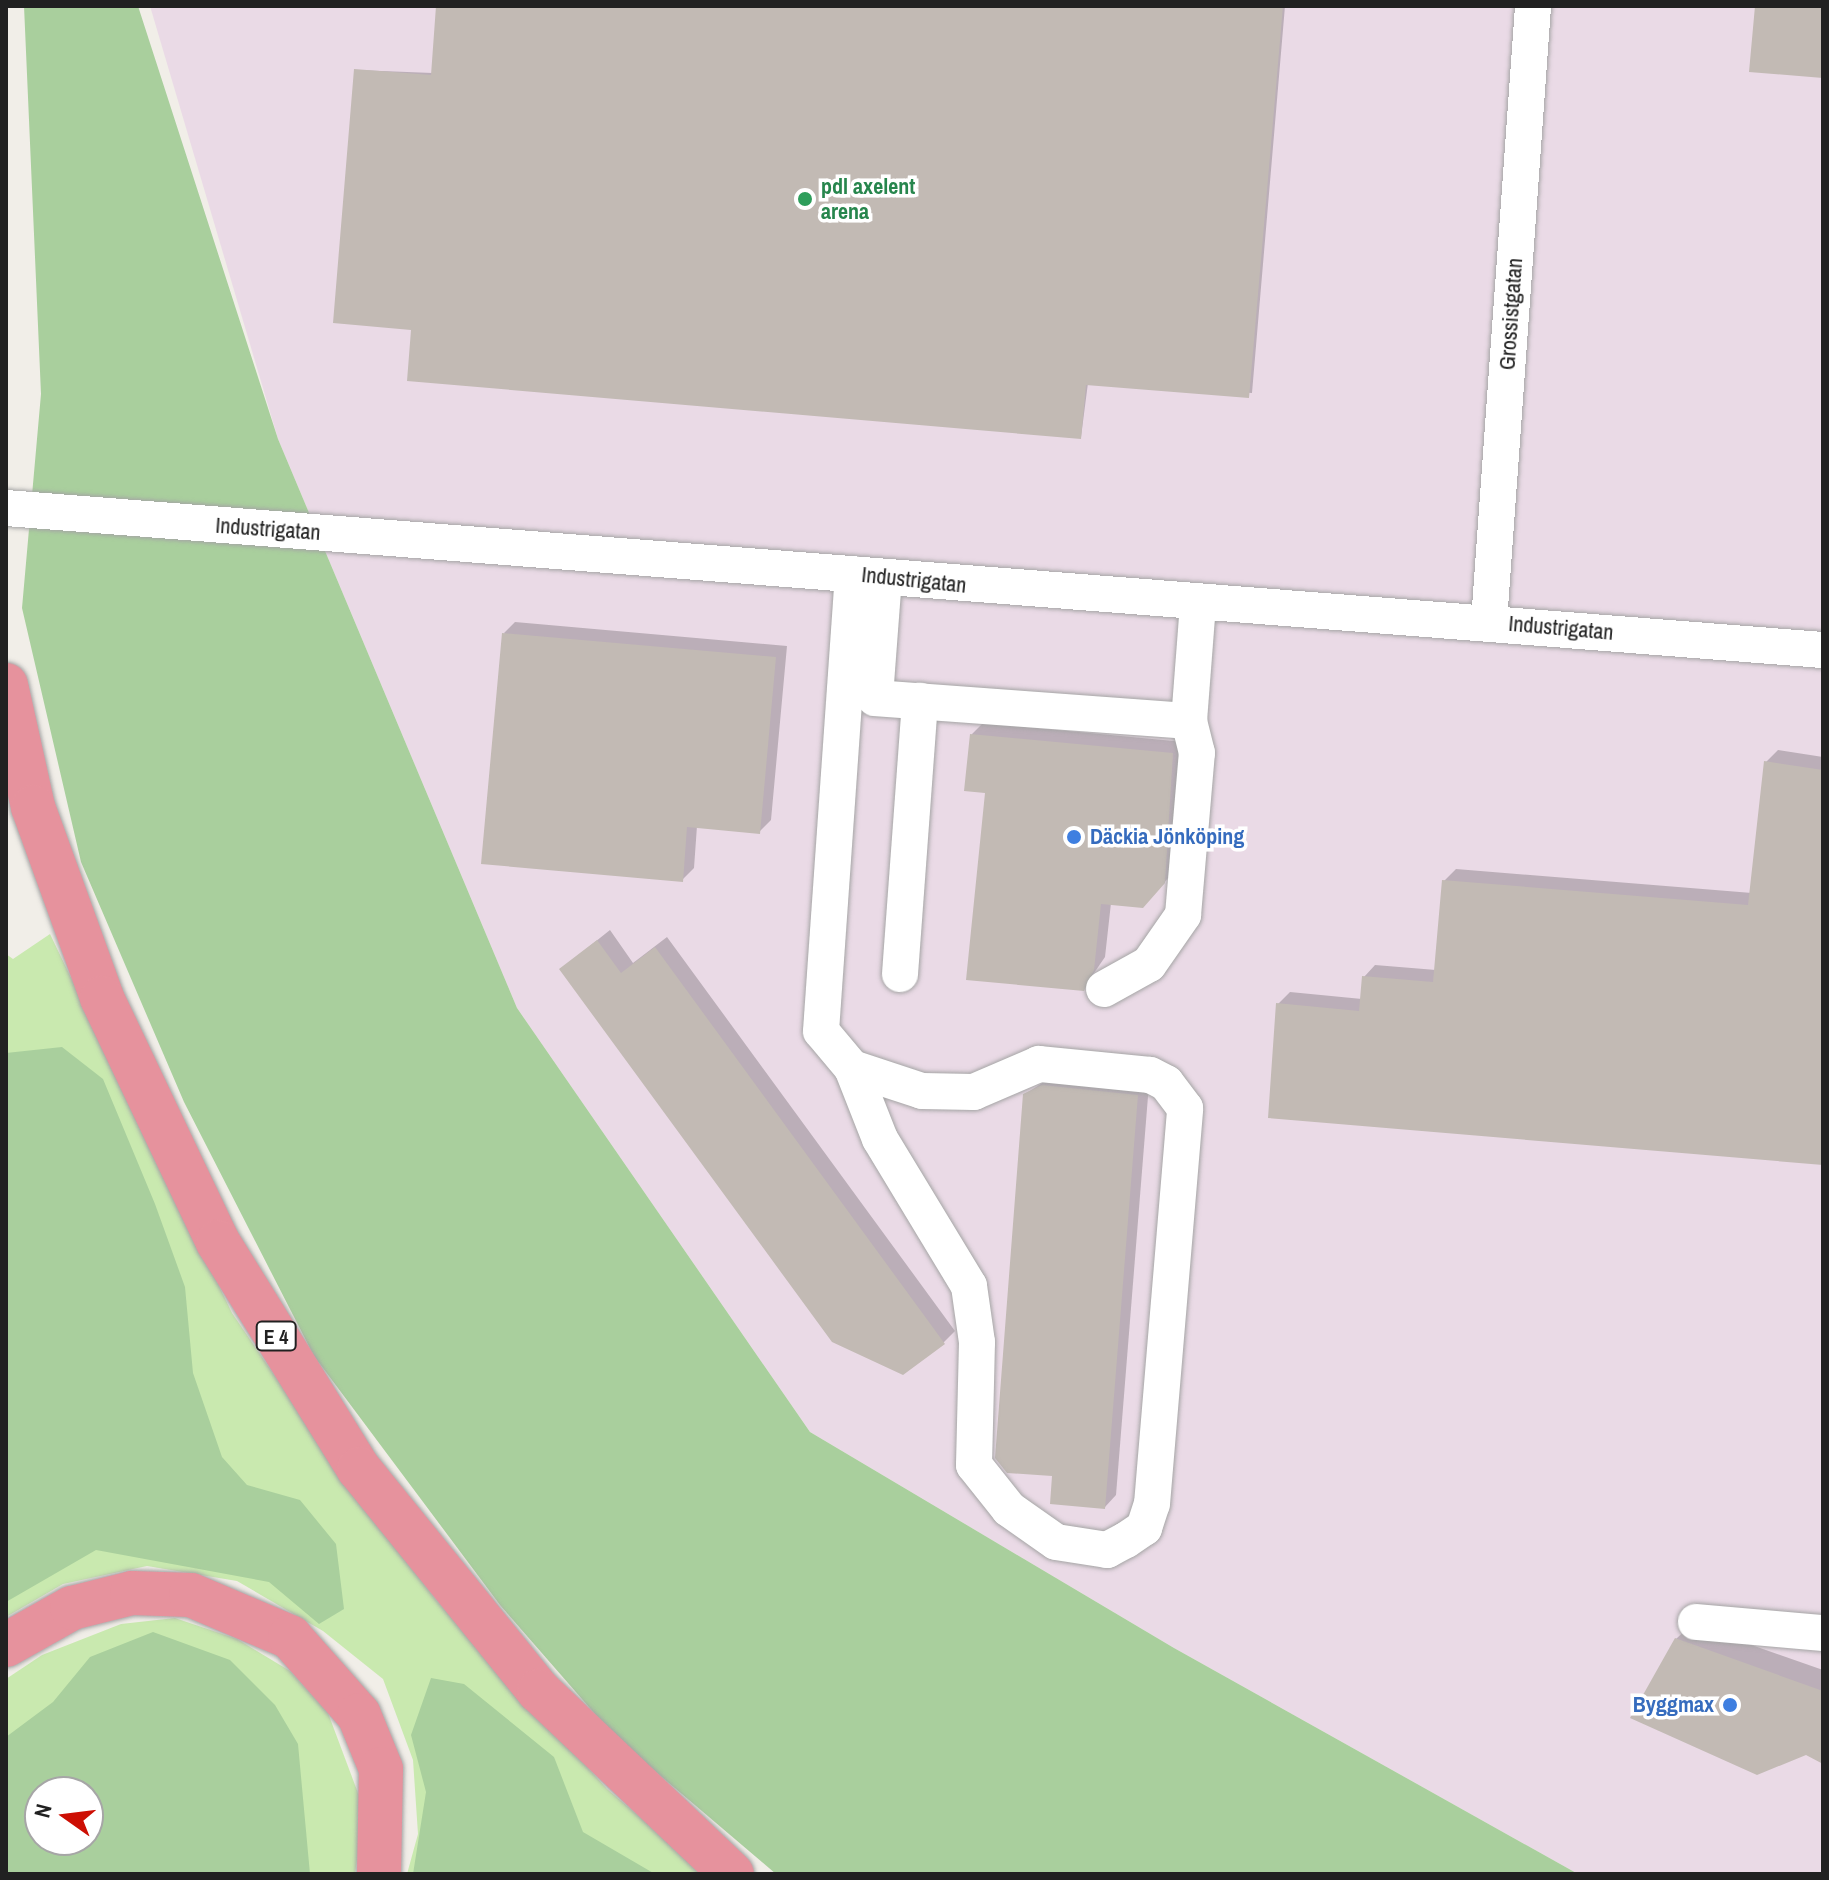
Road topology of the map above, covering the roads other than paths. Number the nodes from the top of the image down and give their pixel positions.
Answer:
1 (1533, 6) edge
2 (6, 508) edge
3 (868, 576) junction
4 (1198, 604) junction
5 (1489, 622) junction
6 (1823, 650) edge
7 (6, 685) edge
8 (920, 701) junction
9 (1189, 721) junction
10 (900, 974) dead end
11 (1104, 989) dead end
12 (852, 1068) junction
13 (1696, 1622) dead end
14 (1823, 1633) edge
15 (6, 1645) edge
16 (379, 1874) edge
17 (732, 1874) edge

1 - 5 street, Grossistgatan
2 - 3 street, Industrigatan
3 - 4 street, Industrigatan
3 - 8 street
3 - 12 street
4 - 5 street, Industrigatan
4 - 9 street
5 - 6 street, Industrigatan
7 - 17 highway, E 4
8 - 9 street
8 - 10 street
9 - 11 street
12 - 12 street
13 - 14 street
15 - 16 highway

